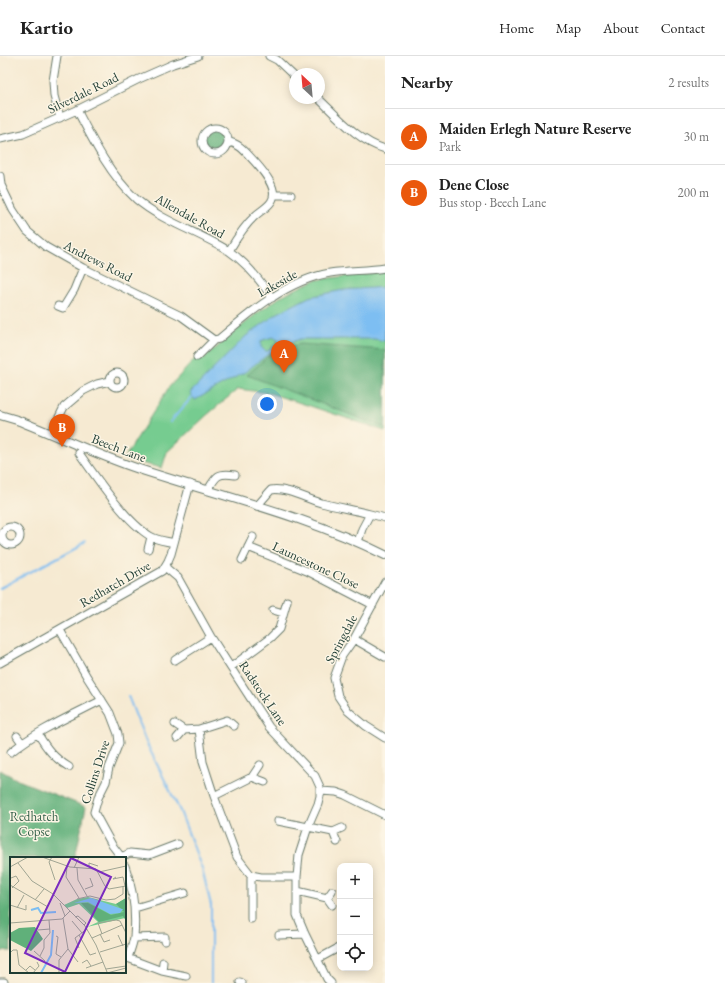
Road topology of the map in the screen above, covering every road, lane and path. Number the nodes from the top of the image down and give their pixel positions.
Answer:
1 (57, 56) edge
2 (198, 56) edge
3 (269, 56) edge
4 (278, 58) edge
5 (289, 70) edge
6 (324, 104) edge
7 (77, 110) junction
8 (60, 118) junction
9 (0, 139) edge
10 (228, 142) dead end
11 (385, 149) edge
12 (0, 176) edge
13 (274, 195) junction
14 (291, 195) dead end
15 (228, 251) junction
16 (83, 268) junction
17 (385, 268) edge
18 (272, 298) junction
19 (63, 308) dead end
20 (214, 340) junction
21 (197, 357) dead end
22 (110, 381) dead end
23 (0, 415) edge
24 (51, 433) junction
25 (79, 453) dead end
26 (235, 475) dead end
27 (190, 484) junction
28 (208, 490) junction
29 (257, 506) junction
30 (370, 514) junction
31 (385, 518) edge
32 (151, 537) junction
33 (253, 537) dead end
34 (358, 542) junction
35 (174, 543) junction
36 (248, 547) junction
37 (148, 549) dead end
38 (385, 555) edge
39 (242, 560) dead end
40 (165, 567) junction
41 (385, 582) edge
42 (287, 601) dead end
43 (373, 605) junction
44 (273, 610) dead end
45 (284, 613) junction
46 (60, 630) junction
47 (211, 637) junction
48 (354, 639) junction
49 (385, 657) edge
50 (175, 660) dead end
51 (0, 663) edge
52 (231, 667) junction
53 (102, 700) junction
54 (175, 724) dead end
55 (234, 726) dead end
56 (199, 729) junction
57 (184, 730) junction
58 (38, 734) junction
59 (17, 736) dead end
60 (177, 738) dead end
61 (385, 738) edge
62 (22, 743) junction
63 (11, 752) dead end
64 (260, 765) dead end
65 (69, 767) dead end
66 (252, 778) junction
67 (265, 782) dead end
68 (320, 791) junction
69 (214, 796) junction
70 (385, 815) edge
71 (278, 821) dead end
72 (308, 827) junction
73 (342, 828) dead end
74 (333, 832) junction
75 (337, 842) dead end
76 (178, 844) dead end
77 (121, 857) edge
78 (124, 857) edge
79 (126, 869) edge
80 (252, 875) junction
81 (297, 877) junction
82 (296, 891) junction
83 (332, 891) dead end
84 (183, 895) dead end
85 (327, 898) junction
86 (332, 905) dead end
87 (134, 908) junction
88 (249, 913) dead end
89 (305, 934) junction
90 (279, 935) dead end
91 (134, 938) junction
92 (165, 941) dead end
93 (337, 949) edge
94 (127, 957) edge
95 (318, 959) junction
96 (163, 962) dead end
97 (162, 971) junction
98 (186, 976) dead end
99 (332, 983) edge

1 - 8 street
2 - 7 street, Silverdale Road
3 - 4 street
4 - 5 street
6 - 11 street
7 - 8 street, Silverdale Road
7 - 15 street, Allendale Road
8 - 9 street, Silverdale Road
10 - 13 street
12 - 16 street, Andrews Road
13 - 14 street
13 - 15 street
15 - 18 street, Allendale Road
16 - 19 street
16 - 20 street, Andrews Road
17 - 18 street, Lakeside
18 - 20 street, Lakeside
20 - 21 street, Lakeside
22 - 24 street
23 - 24 street, Beech Lane
24 - 27 street, Beech Lane
25 - 32 street
26 - 28 street
27 - 28 street, Beech Lane
27 - 35 street, Redhatch Drive
28 - 29 street, Beech Lane
29 - 30 street
29 - 34 street, Beech Lane
30 - 31 street
30 - 34 street
32 - 35 street
32 - 37 street
33 - 36 street
34 - 38 street, Beech Lane
35 - 40 street, Redhatch Drive
36 - 39 street
36 - 43 street, Launcestone Close
40 - 46 street, Redhatch Drive
40 - 47 street, Radstock Lane
41 - 43 street, Springdale
42 - 45 street
43 - 48 street, Springdale
44 - 45 street
45 - 52 street
46 - 51 street, Redhatch Drive
46 - 53 street, Collins Drive
47 - 50 street
47 - 52 street, Radstock Lane
48 - 49 street
48 - 61 street, Springdale
52 - 68 street, Radstock Lane
53 - 58 street
53 - 77 street, Collins Drive
54 - 57 street
55 - 56 street
56 - 57 street
56 - 69 street
57 - 60 street
58 - 62 street
58 - 65 street
59 - 62 street
62 - 63 street
64 - 66 street
66 - 67 street
66 - 69 street
68 - 70 street
68 - 72 street
69 - 80 street
71 - 72 street
72 - 74 street
72 - 81 street
73 - 74 street
74 - 75 street
76 - 78 street, Collins Drive
79 - 87 street
80 - 81 street
80 - 88 street
81 - 82 street
82 - 85 street
82 - 89 street
83 - 85 street
84 - 87 street
85 - 86 street
87 - 91 street
89 - 90 street
89 - 95 street
91 - 92 street
91 - 94 street
93 - 95 street
94 - 97 street
95 - 99 street
96 - 97 street
97 - 98 street

